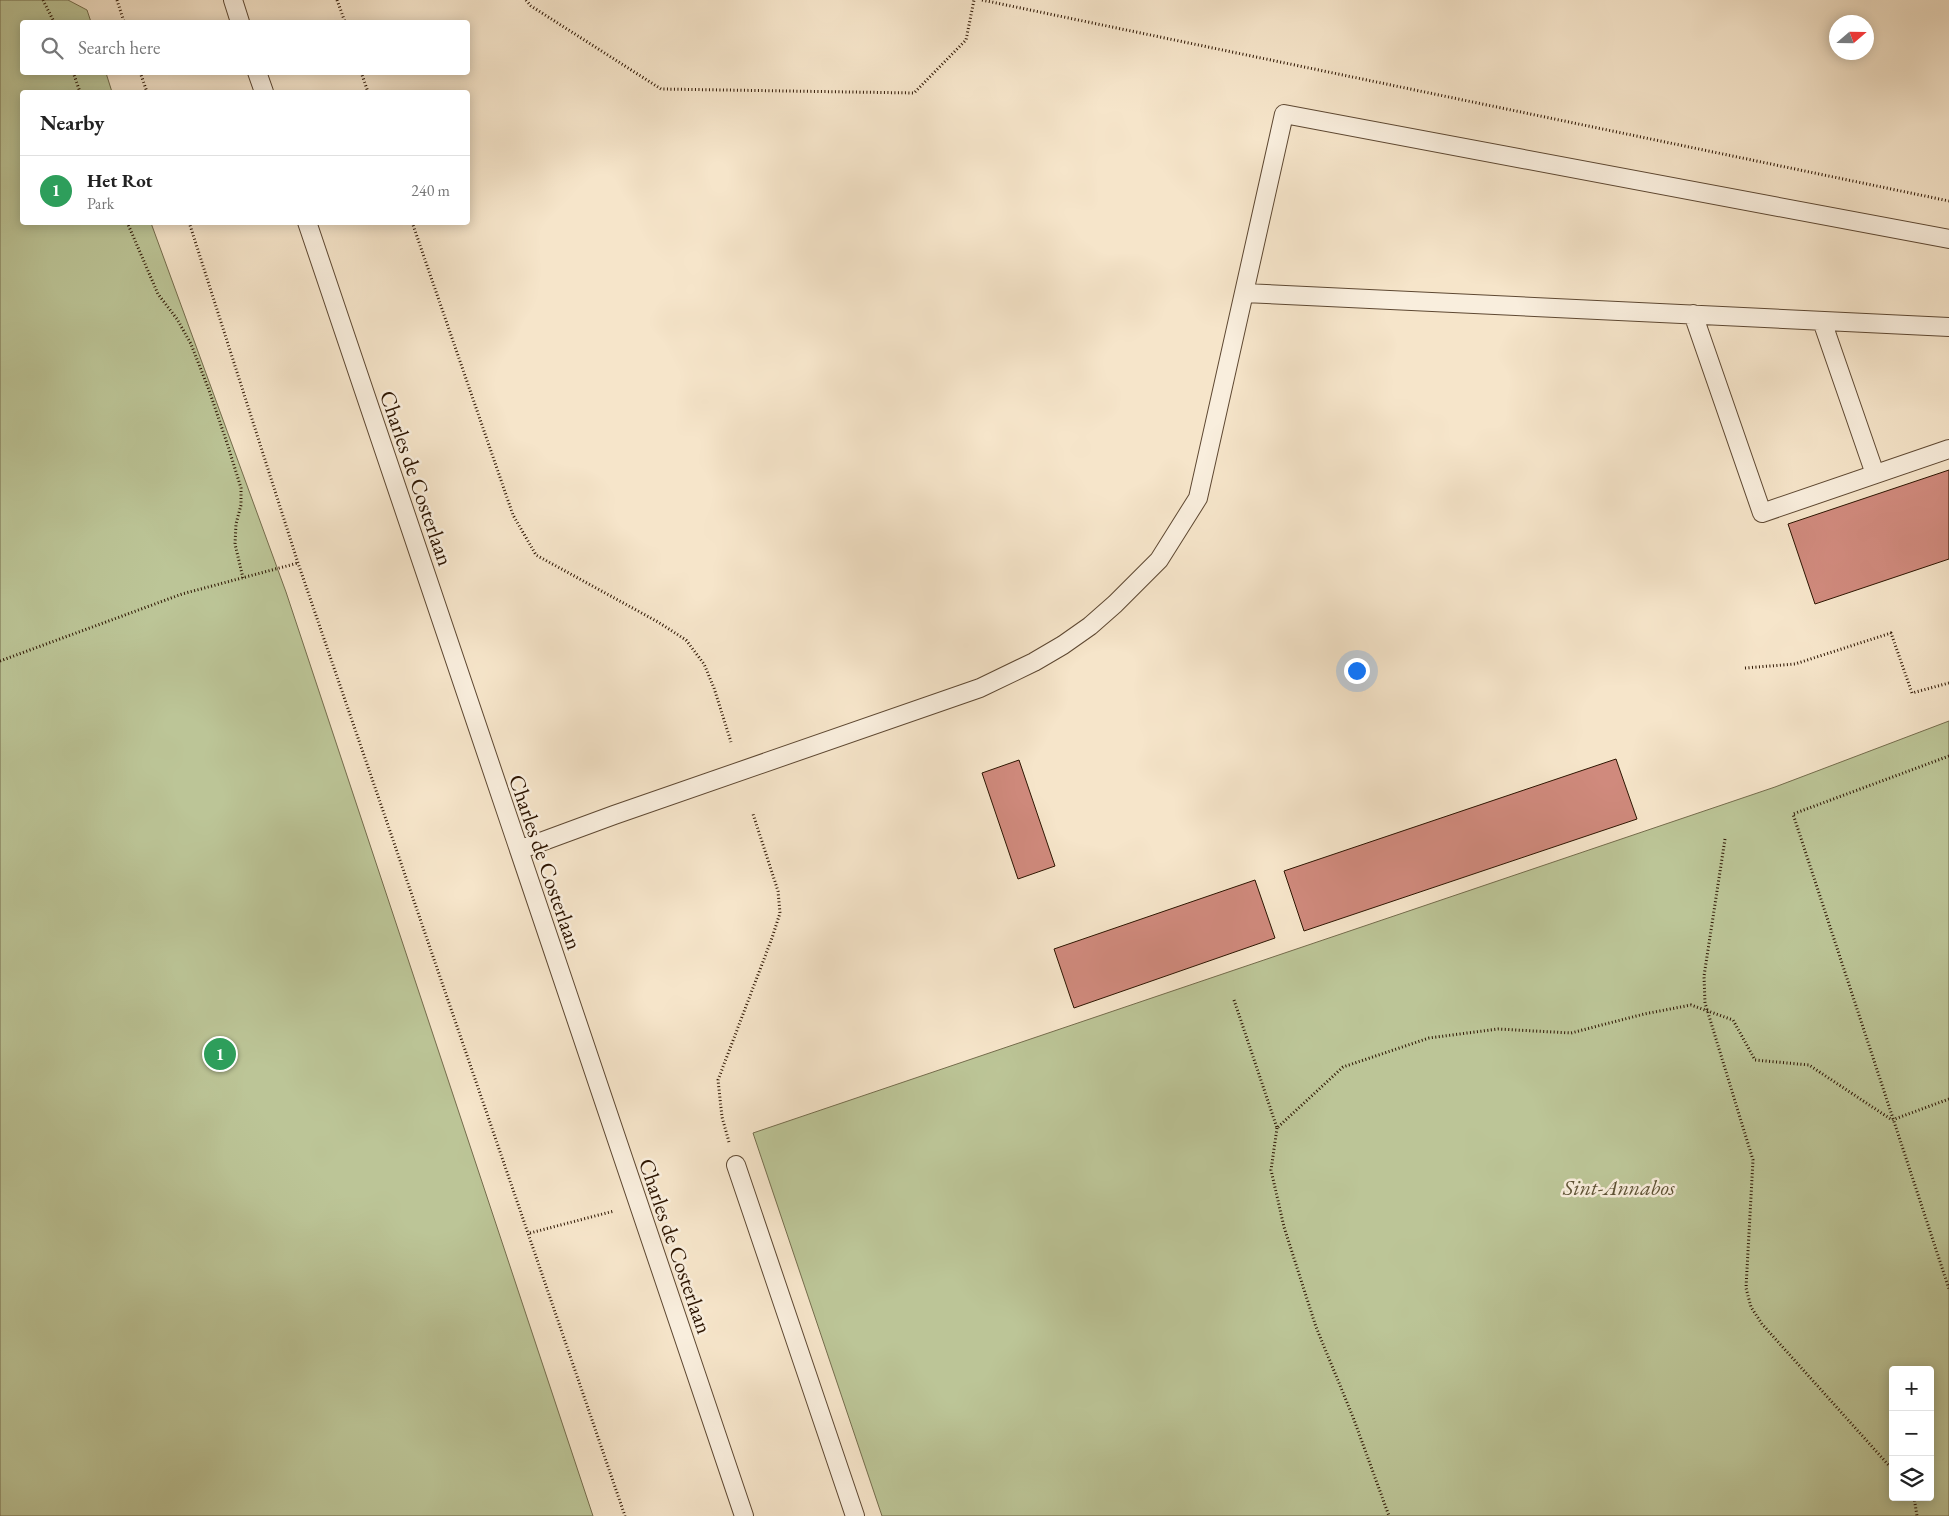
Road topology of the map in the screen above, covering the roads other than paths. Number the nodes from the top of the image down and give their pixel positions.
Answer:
1 (232, 0) edge
2 (239, 20) edge
3 (258, 75) edge
4 (263, 90) edge
5 (308, 225) edge
6 (1949, 239) edge
7 (1244, 293) junction
8 (1693, 314) junction
9 (1822, 321) junction
10 (1949, 327) edge
11 (1949, 449) edge
12 (1875, 474) junction
13 (518, 850) junction
14 (736, 1165) dead end
15 (744, 1516) edge
16 (855, 1516) edge

1 - 2 lane
3 - 4 lane
5 - 13 lane, Charles de Costerlaan
6 - 7 lane
7 - 8 lane
7 - 13 lane
8 - 9 lane
8 - 12 lane
9 - 10 lane
9 - 12 lane
11 - 12 lane
13 - 15 lane, Charles de Costerlaan
14 - 16 lane

